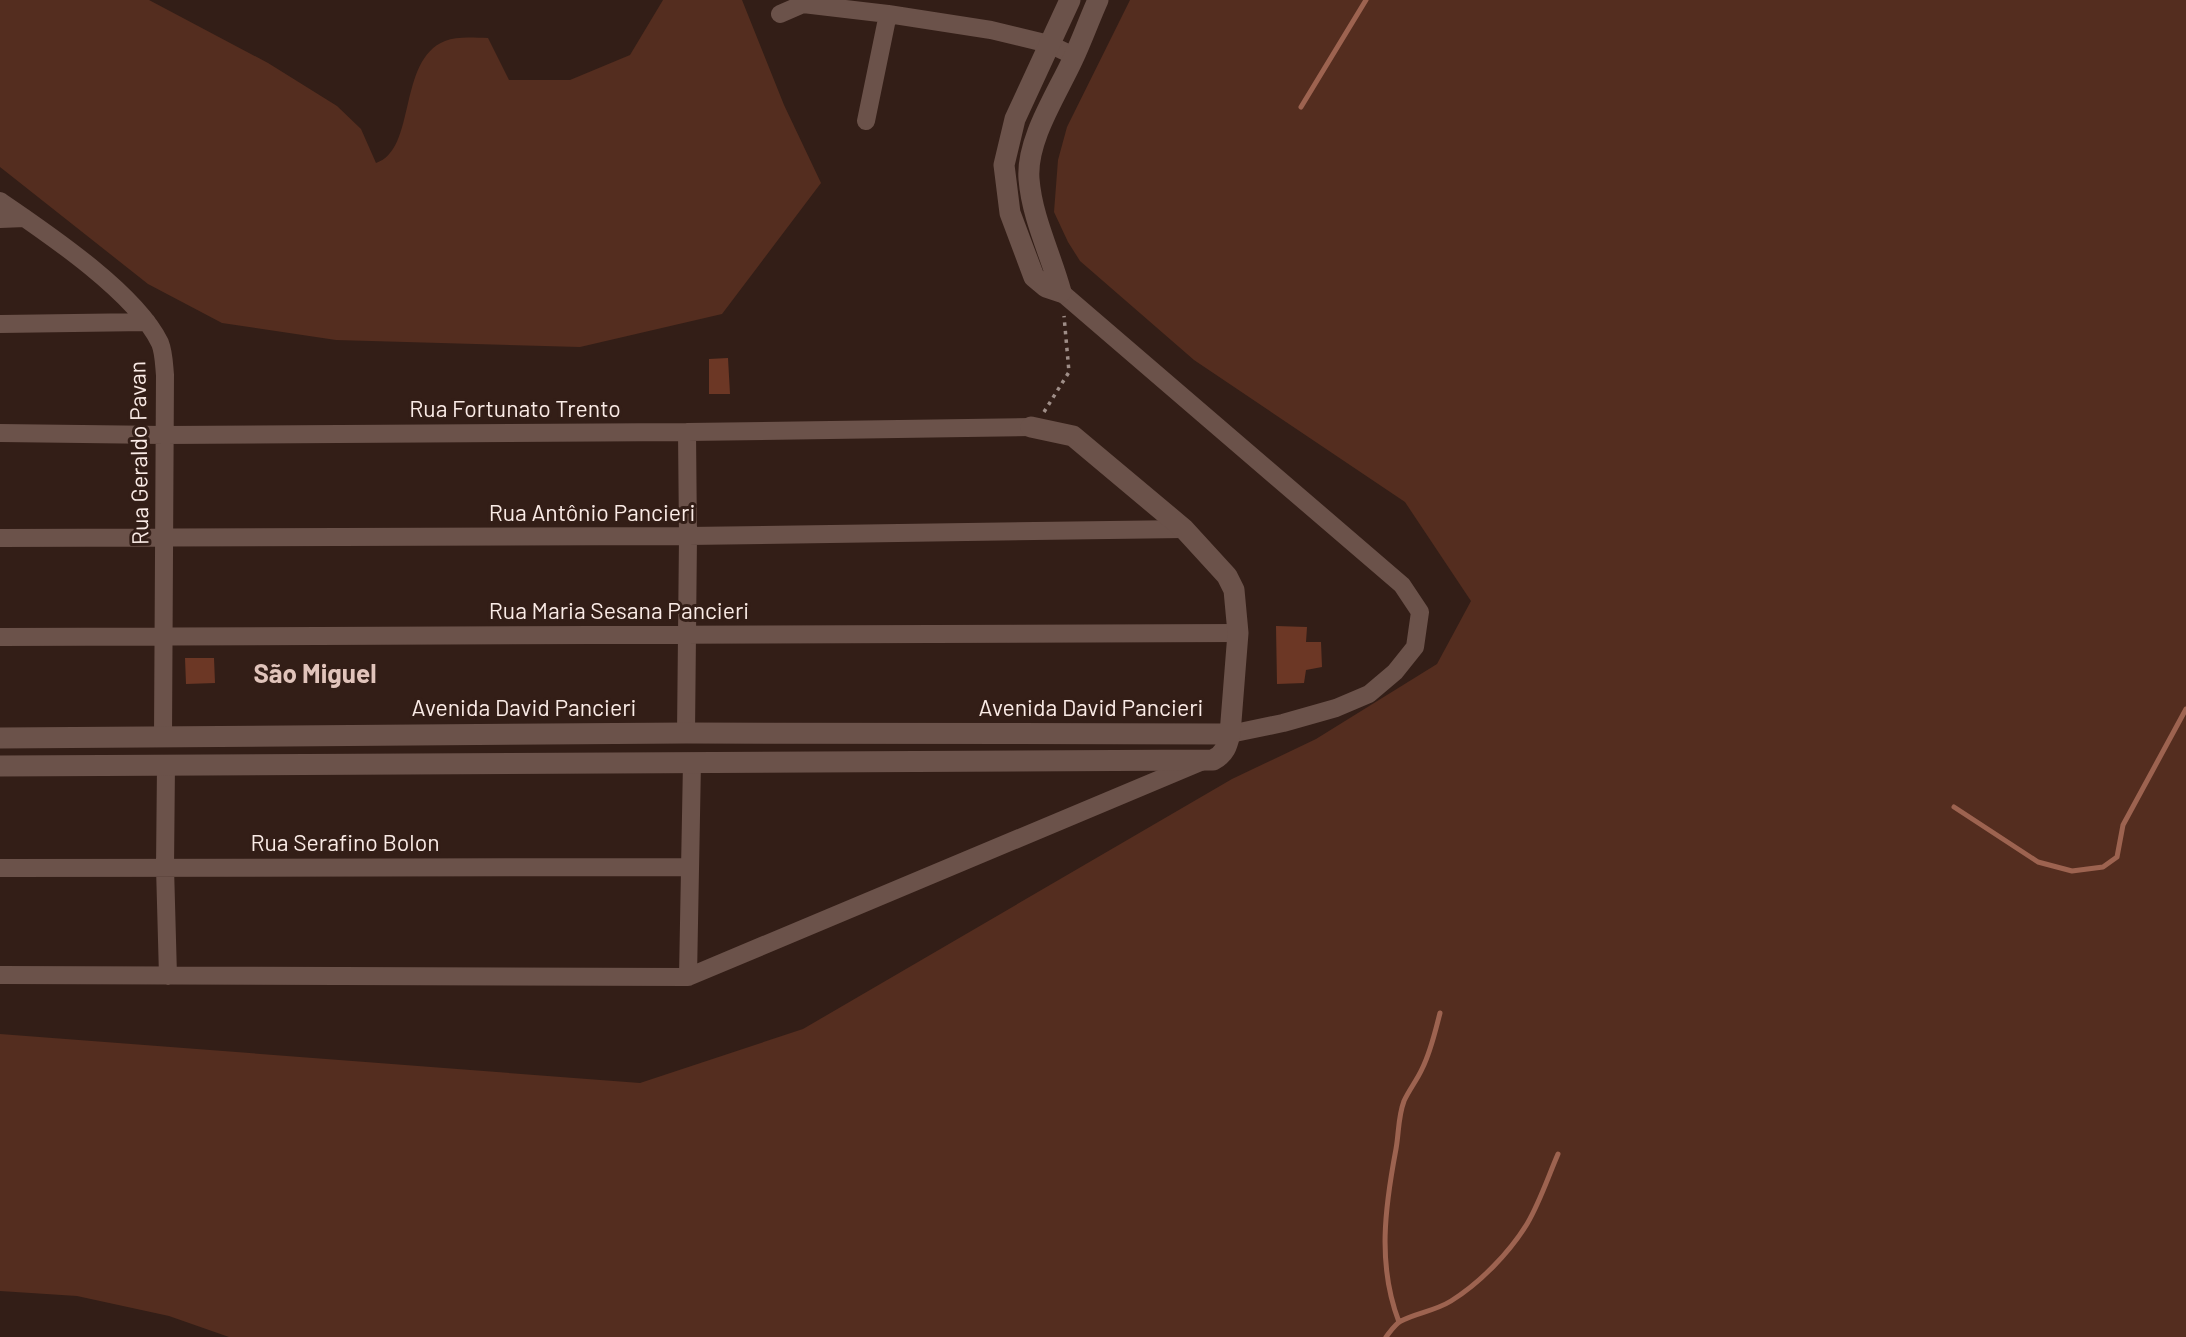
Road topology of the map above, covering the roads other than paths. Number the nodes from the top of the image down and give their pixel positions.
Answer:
1 (1070, 0) edge
2 (1098, 0) edge
3 (780, 14) dead end
4 (888, 14) junction
5 (1049, 44) junction
6 (1074, 56) junction
7 (866, 121) dead end
8 (0, 201) edge
9 (25, 218) junction
10 (0, 219) edge
11 (1061, 292) junction
12 (147, 322) junction
13 (0, 324) edge
14 (1031, 427) joint
15 (687, 432) junction
16 (0, 433) edge
17 (164, 435) junction
18 (1184, 529) junction
19 (688, 536) junction
20 (0, 538) edge
21 (164, 538) junction
22 (1238, 633) junction
23 (686, 634) junction
24 (0, 637) edge
25 (163, 637) junction
26 (686, 733) junction
27 (1230, 734) junction
28 (163, 736) junction
29 (0, 738) edge
30 (1206, 760) junction
31 (692, 762) junction
32 (0, 765) edge
33 (166, 765) junction
34 (0, 867) edge
35 (165, 867) junction
36 (690, 867) junction
37 (0, 975) edge
38 (168, 976) junction
39 (688, 976) junction

1 - 5 street
2 - 6 street
3 - 4 street
4 - 5 street
4 - 7 street
5 - 6 street
5 - 11 street
6 - 11 street
8 - 9 street, Rua Geraldo Pavan
9 - 10 street
9 - 12 street, Rua Geraldo Pavan
11 - 27 street
12 - 13 street
12 - 17 street, Rua Geraldo Pavan
14 - 15 street, Rua Fortunato Trento
14 - 18 street
15 - 17 street, Rua Fortunato Trento
15 - 19 street
16 - 17 street, Rua Fortunato Trento
17 - 21 street, Rua Geraldo Pavan
18 - 19 street, Rua Antônio Pancieri
18 - 22 street
19 - 21 street, Rua Antônio Pancieri
19 - 23 street
20 - 21 street, Rua Antônio Pancieri
21 - 25 street, Rua Geraldo Pavan
22 - 23 street, Rua Maria Sesana Pancieri
22 - 27 street
23 - 25 street, Rua Maria Sesana Pancieri
23 - 26 street
24 - 25 street, Rua Maria Sesana Pancieri
25 - 28 street, Rua Geraldo Pavan
26 - 27 street, Avenida David Pancieri
26 - 28 street, Avenida David Pancieri
27 - 30 street, Avenida David Pancieri
28 - 29 street, Avenida David Pancieri
30 - 31 street
30 - 39 street
31 - 33 street
31 - 36 street
32 - 33 street
33 - 35 street
34 - 35 street, Rua Serafino Bolon
35 - 36 street, Rua Serafino Bolon
35 - 38 street
36 - 39 street
37 - 38 street
38 - 39 street

